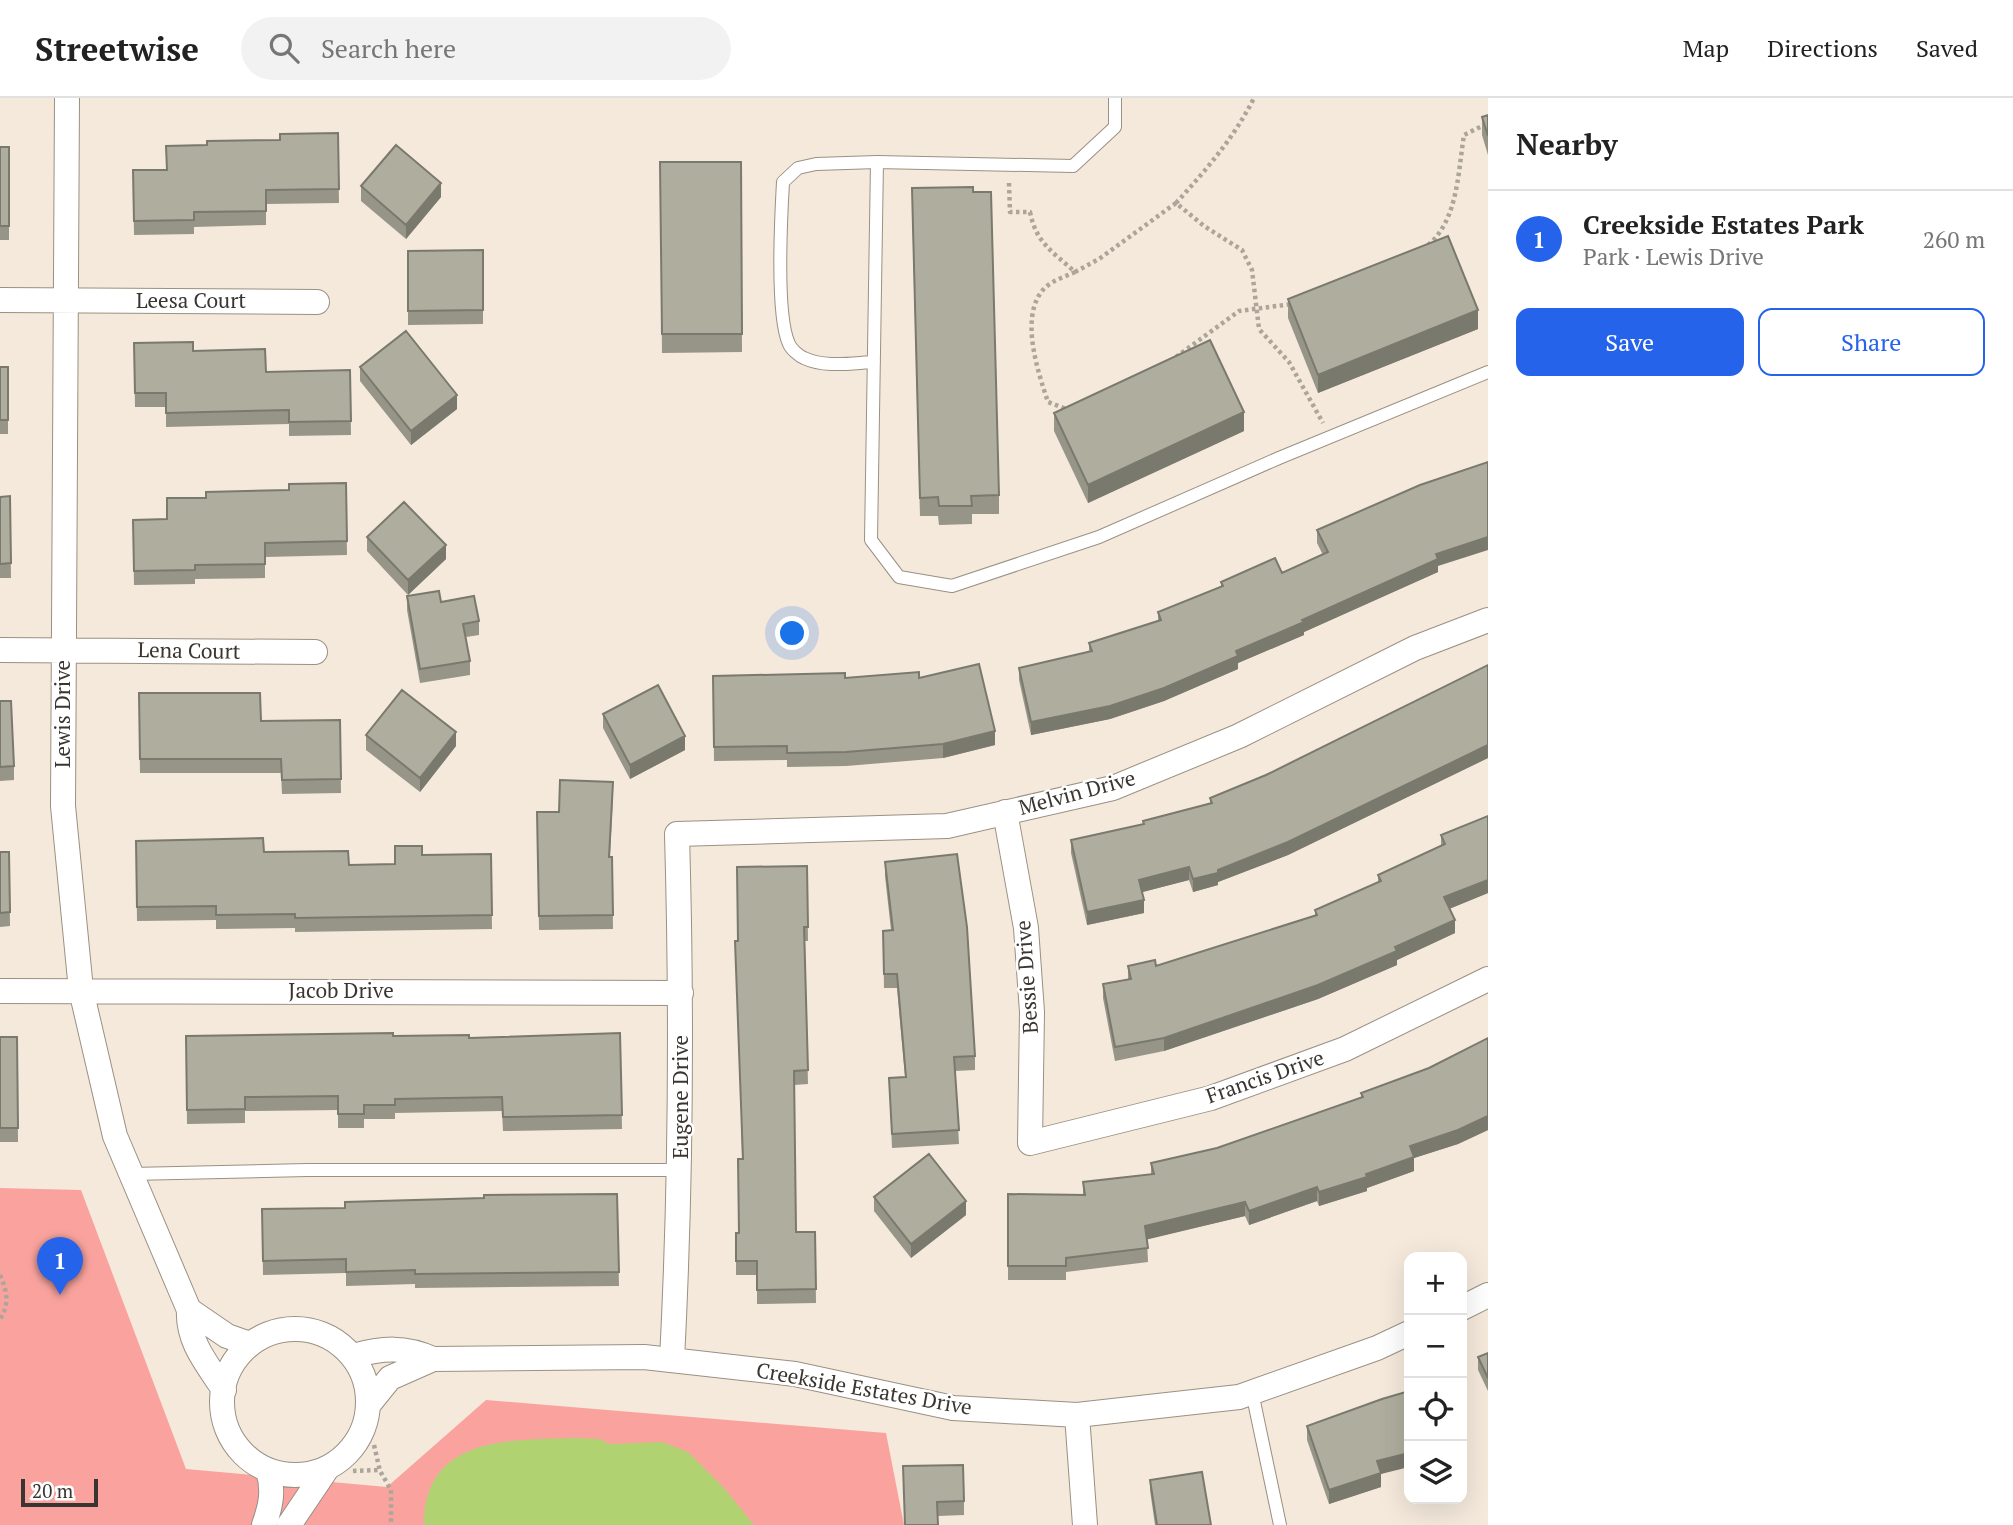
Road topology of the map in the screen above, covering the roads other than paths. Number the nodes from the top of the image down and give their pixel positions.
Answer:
1 (67, 98) edge
2 (1115, 98) edge
3 (877, 162) junction
4 (0, 300) edge
5 (65, 300) junction
6 (317, 302) dead end
7 (874, 362) junction
8 (1488, 372) edge
9 (1488, 620) edge
10 (0, 650) edge
11 (64, 650) junction
12 (315, 652) dead end
13 (1005, 812) junction
14 (677, 834) joint
15 (1488, 979) edge
16 (81, 990) junction
17 (0, 991) edge
18 (681, 993) junction
19 (1030, 1143) joint
20 (680, 1170) junction
21 (131, 1174) junction
22 (1488, 1296) edge
23 (1467, 1306) edge
24 (188, 1310) junction
25 (1404, 1335) edge
26 (250, 1344) junction
27 (353, 1356) junction
28 (433, 1359) junction
29 (672, 1360) junction
30 (224, 1390) junction
31 (1252, 1392) junction
32 (369, 1405) junction
33 (1077, 1415) junction
34 (268, 1470) junction
35 (326, 1470) junction
36 (264, 1525) edge
37 (289, 1525) edge
38 (1085, 1525) edge
39 (1280, 1525) edge

1 - 5 street, Lewis Drive
2 - 3 lane
3 - 7 lane
3 - 7 lane
4 - 5 street, Leesa Court
5 - 6 street, Leesa Court
5 - 11 street, Lewis Drive
7 - 8 lane
9 - 13 street, Melvin Drive
10 - 11 street, Lena Court
11 - 12 street, Lena Court
11 - 16 street, Lewis Drive
13 - 14 street, Melvin Drive
13 - 19 street, Bessie Drive
14 - 18 street, Eugene Drive
15 - 19 street, Francis Drive
16 - 17 street, Jacob Drive
16 - 18 street, Jacob Drive
16 - 21 street, Lewis Drive
18 - 20 street, Eugene Drive
20 - 21 lane
20 - 29 street, Eugene Drive
21 - 24 street, Lewis Drive
22 - 23 street
24 - 26 street
24 - 30 street, Lewis Drive
25 - 31 street, Creekside Estates Drive
26 - 27 street
26 - 30 street
27 - 28 street, Creekside Estates Drive
27 - 32 street
28 - 29 street, Creekside Estates Drive
28 - 32 street, Creekside Estates Drive
29 - 33 street, Creekside Estates Drive
30 - 34 street
31 - 33 street, Creekside Estates Drive
31 - 39 lane
32 - 35 street
33 - 38 street
34 - 35 street
34 - 36 street
35 - 37 street

